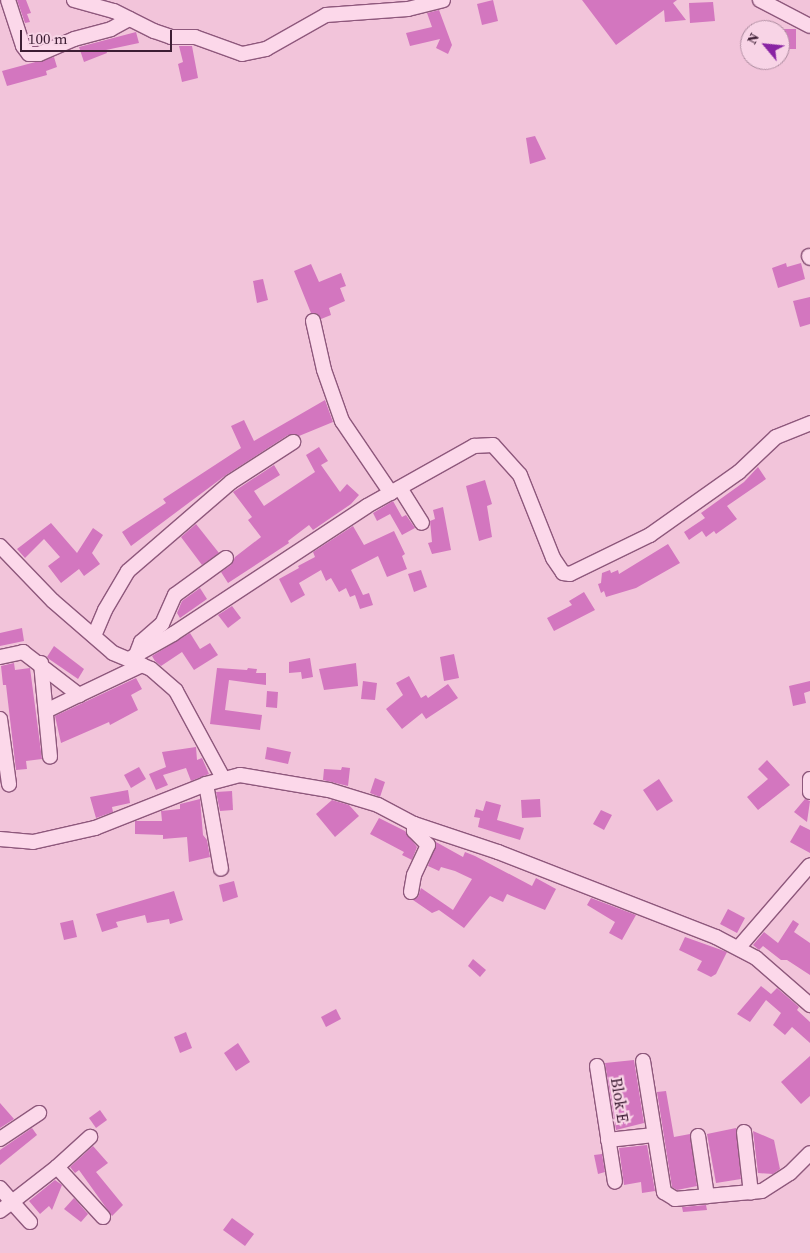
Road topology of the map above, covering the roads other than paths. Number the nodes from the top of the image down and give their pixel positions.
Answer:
1 (8, 0) edge
2 (74, 0) edge
3 (443, 0) edge
4 (760, 0) edge
5 (129, 19) junction
6 (810, 26) edge
7 (313, 321) dead end
8 (810, 423) edge
9 (293, 442) dead end
10 (395, 490) junction
11 (422, 523) dead end
12 (0, 546) edge
13 (226, 558) dead end
14 (94, 636) junction
15 (0, 656) edge
16 (136, 660) junction
17 (41, 663) junction
18 (79, 695) junction
19 (46, 711) junction
20 (0, 719) edge
21 (50, 757) dead end
22 (223, 778) junction
23 (810, 779) edge
24 (9, 784) dead end
25 (206, 784) junction
26 (810, 792) edge
27 (414, 824) junction
28 (0, 839) edge
29 (810, 865) edge
30 (221, 869) dead end
31 (411, 892) dead end
32 (739, 948) junction
33 (810, 1005) edge
34 (643, 1061) dead end
35 (597, 1066) dead end
36 (39, 1113) dead end
37 (744, 1132) dead end
38 (654, 1135) junction
39 (698, 1136) dead end
40 (90, 1138) dead end
41 (0, 1139) edge
42 (608, 1140) junction
43 (810, 1153) edge
44 (57, 1167) junction
45 (615, 1182) dead end
46 (0, 1188) edge
47 (751, 1192) junction
48 (707, 1196) junction
49 (12, 1202) junction
50 (0, 1212) edge
51 (102, 1217) dead end
52 (30, 1222) dead end

1 - 5 street
2 - 5 street
3 - 5 street
4 - 6 street
7 - 10 street
8 - 10 street
9 - 14 street
10 - 11 street
10 - 16 street
12 - 14 street
13 - 16 street
14 - 16 street
15 - 17 street
16 - 18 street
16 - 22 street
17 - 18 street
17 - 19 street
18 - 19 street
19 - 21 street
20 - 24 street
22 - 25 street
22 - 27 street
23 - 26 street
25 - 28 street
25 - 30 street
27 - 31 street
27 - 32 street
29 - 32 street
32 - 33 street
34 - 38 street
35 - 42 street, Blok E
36 - 41 street
37 - 47 street
38 - 42 street
38 - 48 street
39 - 48 street
40 - 44 street
42 - 45 street, Blok E
43 - 47 street
44 - 49 street
44 - 51 street
46 - 49 street
47 - 48 street
49 - 50 street
49 - 52 street

